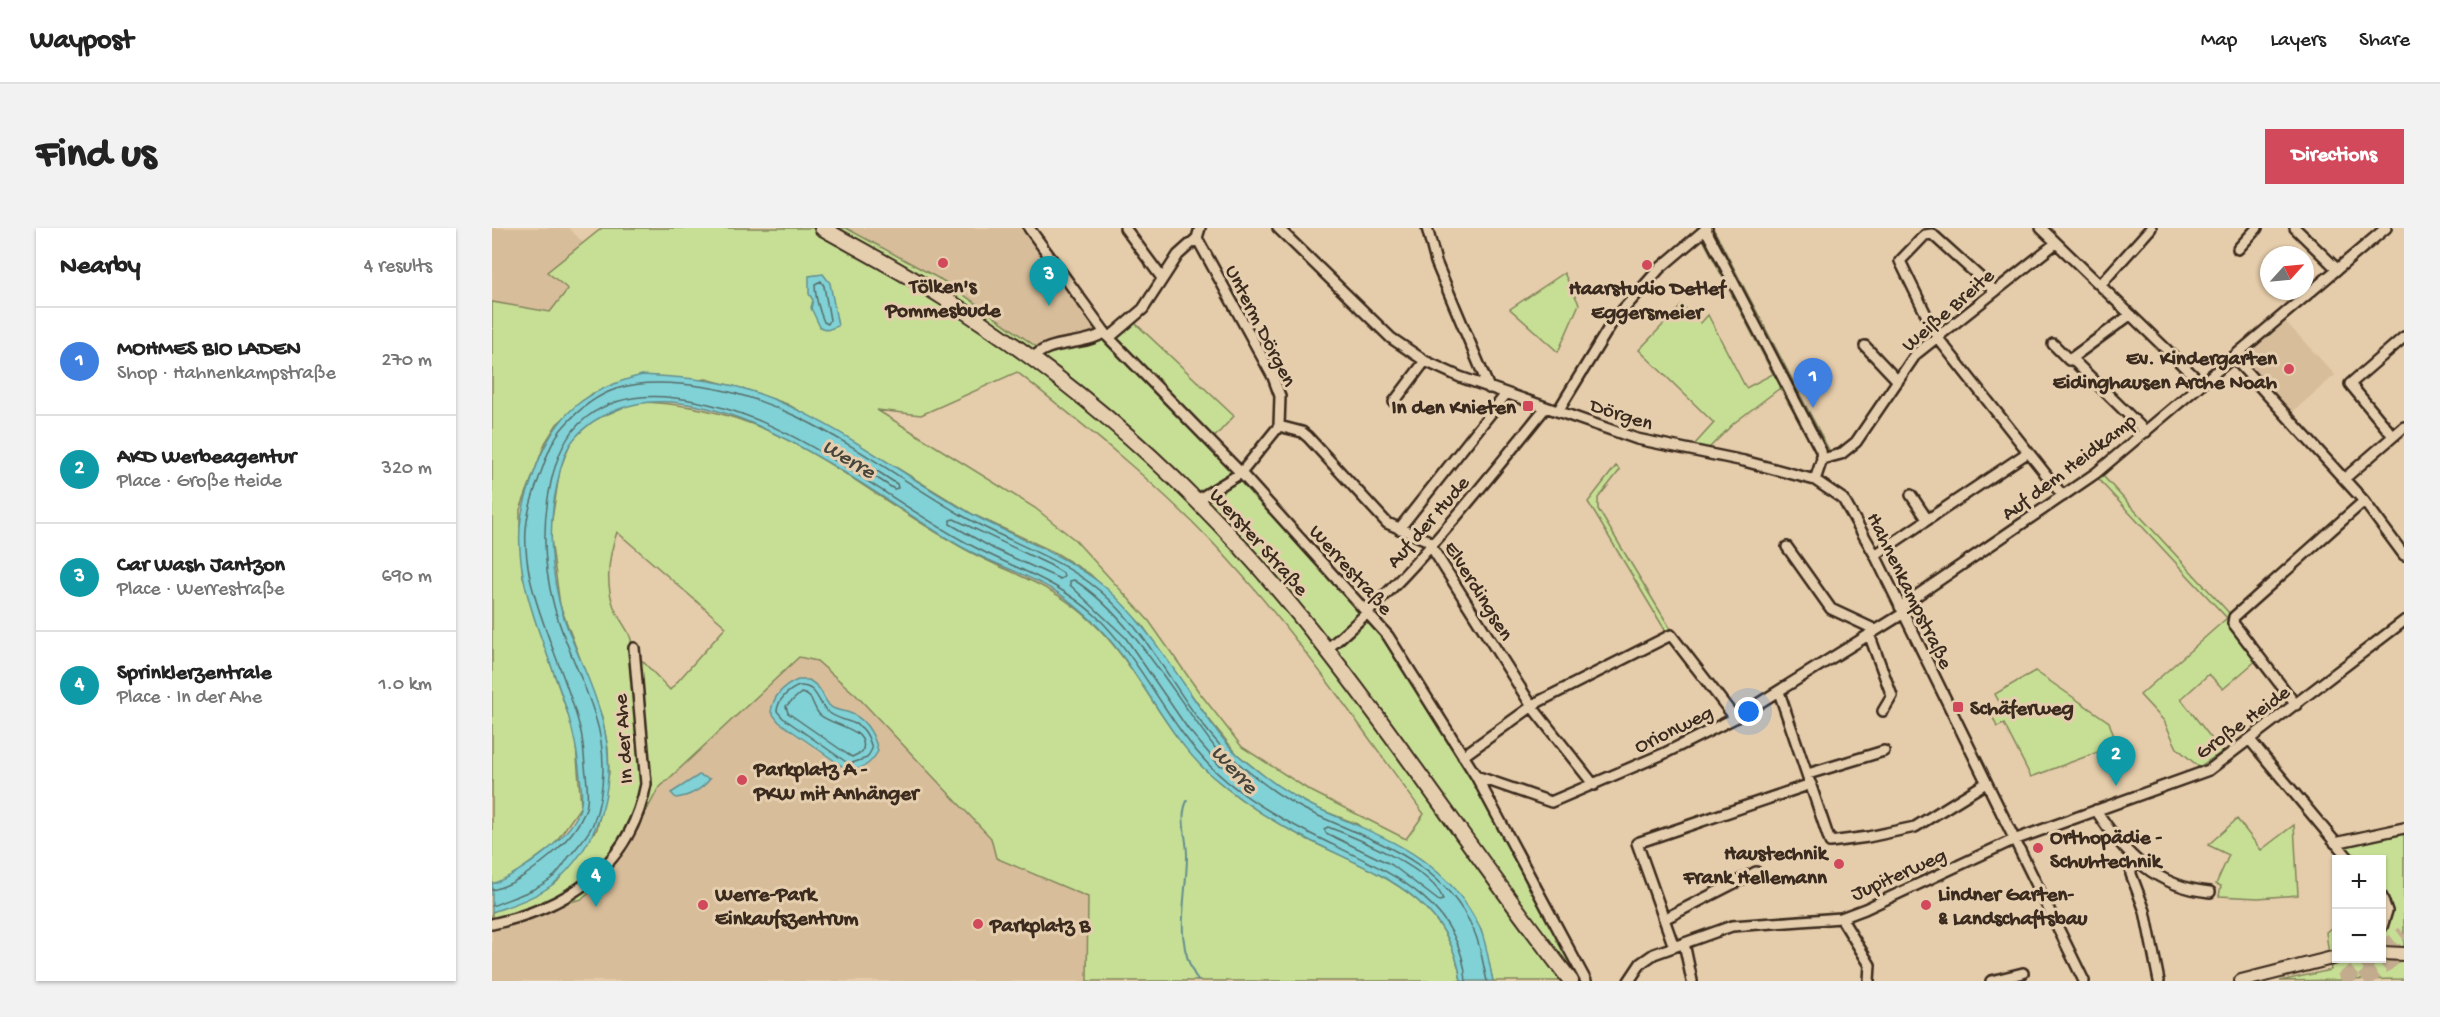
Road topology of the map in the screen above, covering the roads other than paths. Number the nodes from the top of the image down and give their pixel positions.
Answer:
1 (822, 228) edge
2 (1029, 228) edge
3 (1125, 228) edge
4 (1200, 228) edge
5 (1278, 228) edge
6 (1427, 228) edge
7 (1706, 228) edge
8 (2041, 228) edge
9 (2151, 228) edge
10 (2258, 228) edge
11 (2295, 228) edge
12 (2386, 228) edge
13 (840, 232) edge
14 (1197, 238) junction
15 (2056, 243) junction
16 (2238, 249) dead end
17 (2337, 269) junction
18 (1162, 278) junction
19 (2100, 285) junction
20 (1995, 291) junction
21 (2130, 315) junction
22 (1107, 335) junction
23 (1937, 337) junction
24 (2404, 337) edge
25 (2053, 344) dead end
26 (1865, 346) dead end
27 (2234, 358) junction
28 (1032, 359) junction
29 (2072, 359) junction
30 (1425, 361) junction
31 (1898, 381) junction
32 (2201, 383) junction
33 (1489, 388) junction
34 (1506, 394) junction
35 (1394, 402) dead end
36 (1546, 407) junction
37 (1558, 411) junction
38 (1279, 426) junction
39 (2404, 427) edge
40 (2146, 432) junction
41 (2393, 436) junction
42 (2027, 453) junction
43 (1822, 459) junction
44 (1241, 473) junction
45 (2344, 479) junction
46 (1815, 480) junction
47 (1911, 495) dead end
48 (2063, 496) junction
49 (1197, 500) junction
50 (2364, 501) junction
51 (1927, 519) junction
52 (1399, 529) junction
53 (1431, 546) junction
54 (1787, 547) dead end
55 (1875, 555) junction
56 (2404, 555) edge
57 (1902, 610) junction
58 (1369, 614) junction
59 (2404, 621) edge
60 (1872, 632) junction
61 (634, 648) dead end
62 (1326, 650) junction
63 (1779, 692) junction
64 (2295, 705) junction
65 (1533, 708) junction
66 (1883, 711) dead end
67 (1735, 718) junction
68 (2250, 740) junction
69 (1884, 751) dead end
70 (1463, 756) junction
71 (1808, 774) junction
72 (1476, 776) junction
73 (1986, 783) junction
74 (1811, 784) junction
75 (1594, 785) junction
76 (2096, 810) junction
77 (2404, 828) edge
78 (2014, 840) junction
79 (2335, 843) junction
80 (2345, 855) edge
81 (2131, 858) junction
82 (1756, 872) dead end
83 (2210, 892) dead end
84 (1841, 918) junction
85 (1664, 919) junction
86 (492, 924) edge
87 (1684, 944) junction
88 (1674, 947) junction
89 (2386, 953) edge
90 (2404, 954) edge
91 (2332, 958) edge
92 (2023, 973) dead end
93 (1570, 981) edge
94 (1586, 981) edge
95 (1629, 981) edge
96 (1692, 981) edge
97 (1869, 981) edge
98 (1991, 981) edge
99 (2085, 981) edge
100 (2159, 981) edge
101 (2241, 981) edge

1 - 13 main road, Werster Straße
2 - 22 street, Werrestraße
3 - 18 street
4 - 14 street
5 - 30 street, Dörgen
6 - 33 street
7 - 37 street
7 - 43 street
8 - 15 street
9 - 19 street
10 - 16 street
11 - 17 street
12 - 17 street, Auf dem Heidkamp
13 - 28 main road, Werster Straße
14 - 18 street
14 - 38 street, Unterm Dörgen
15 - 19 street
15 - 20 street, Weiße Breite
17 - 27 street, Auf dem Heidkamp
18 - 22 street
19 - 21 street
20 - 23 street, Weiße Breite
20 - 23 street
21 - 29 street
21 - 32 street
22 - 28 street
22 - 44 street, Werrestraße
23 - 31 street, Weiße Breite
23 - 42 street
24 - 41 street
25 - 29 street
26 - 31 street
27 - 32 street, Auf dem Heidkamp
27 - 45 street
28 - 49 main road, Werster Straße
29 - 40 street
30 - 33 street, Dörgen
30 - 35 street
31 - 43 street, Weiße Breite
32 - 40 street, Auf dem Heidkamp
33 - 34 street, Dörgen
34 - 36 street, Dörgen
34 - 52 street
36 - 37 street, Dörgen
36 - 53 street, Auf der Hude
37 - 46 street, Dörgen
38 - 44 street
38 - 52 street, Elverdingsen
39 - 41 street
40 - 48 street, Auf dem Heidkamp
41 - 45 street
42 - 48 street
42 - 51 street
43 - 46 street
44 - 49 street
44 - 58 street, Werrestraße
45 - 50 street
46 - 55 street, Hahnenkampstraße
47 - 51 street
48 - 57 street, Auf dem Heidkamp
49 - 62 main road, Werster Straße
50 - 56 street
50 - 64 street
51 - 55 street
52 - 53 street, Elverdingsen
53 - 58 street, Auf der Hude
53 - 65 street, Elverdingsen
54 - 60 street
55 - 57 street, Hahnenkampstraße
57 - 60 street, Orionweg
57 - 73 street, Hahnenkampstraße
58 - 62 street, Auf der Hude
58 - 70 street, Werrestraße
59 - 64 street, Große Heide
60 - 63 street, Orionweg
60 - 66 street
61 - 86 street, In der Ahe
62 - 93 main road, Werster Straße
63 - 67 street, Orionweg
63 - 71 street
64 - 68 street, Große Heide
65 - 67 street
65 - 70 street
65 - 75 street, Elverdingsen
67 - 75 street, Orionweg
68 - 76 street, Große Heide
68 - 79 street
69 - 71 street
70 - 72 street, Werrestraße
71 - 74 street
72 - 75 street, Orionweg
72 - 94 street, Werrestraße
73 - 74 street
73 - 78 street, Hahnenkampstraße
74 - 85 street
76 - 78 street, Große Heide
76 - 81 street
77 - 79 street
78 - 84 street, Jupiterweg
78 - 99 street, Hahnenkampstraße
79 - 80 street
81 - 83 street
81 - 100 street
82 - 85 street
84 - 87 street, Jupiterweg
84 - 97 street
85 - 88 street
87 - 88 street, Jupiterweg
87 - 96 street
88 - 95 street, Jupiterweg
89 - 90 street
91 - 101 street
92 - 98 street

